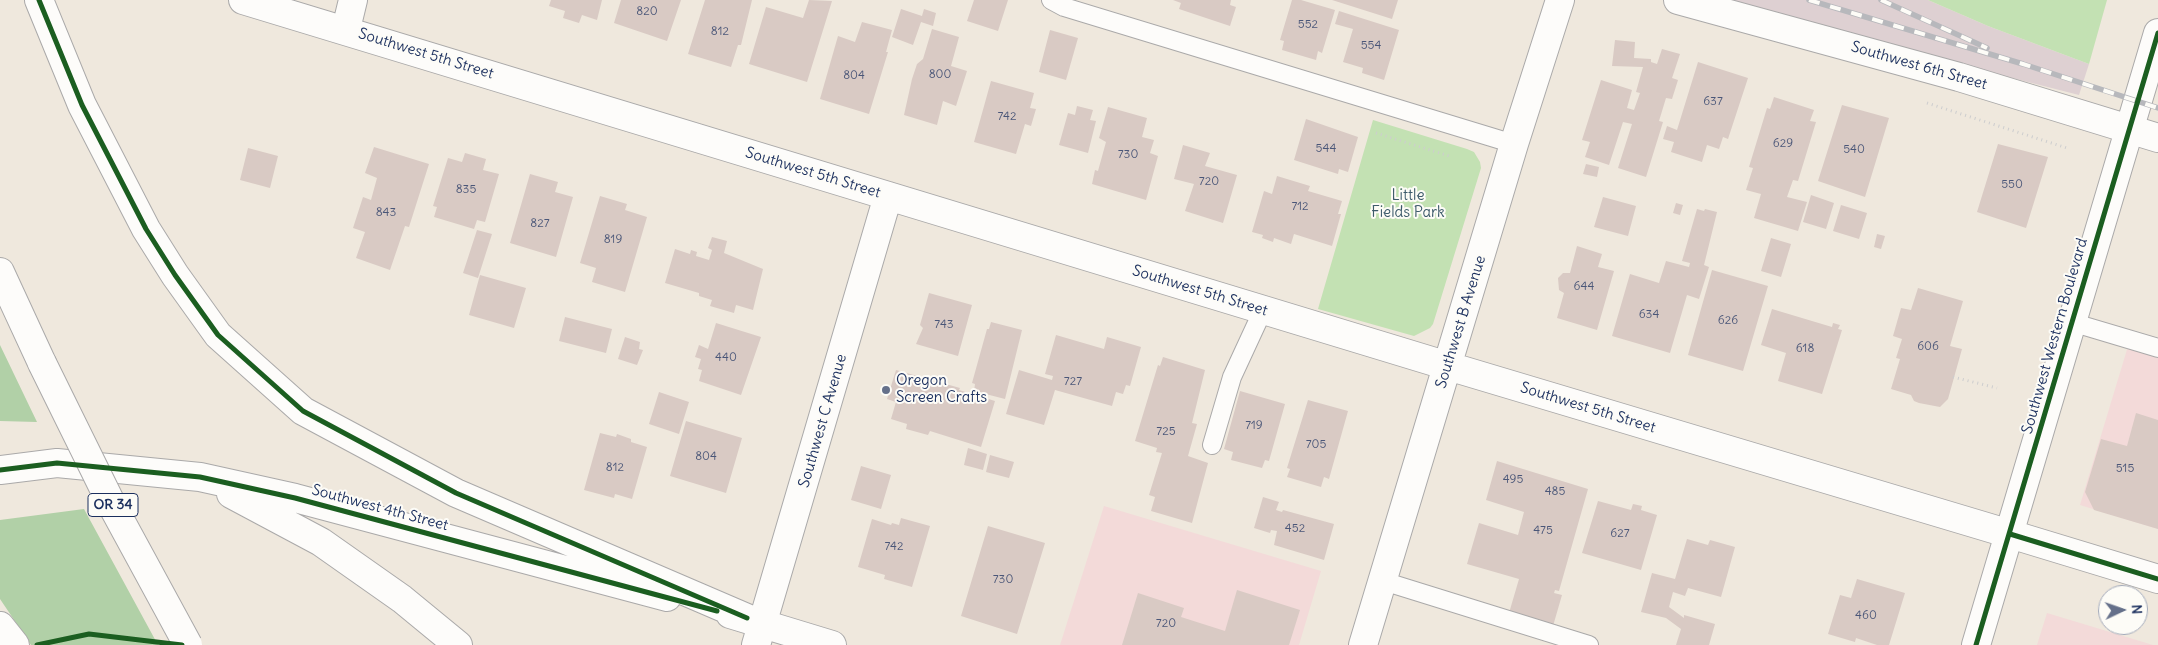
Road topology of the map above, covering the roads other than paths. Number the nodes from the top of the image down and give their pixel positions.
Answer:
1 (39, 0) edge
2 (244, 0) edge
3 (353, 0) edge
4 (1051, 0) edge
5 (1560, 0) edge
6 (1678, 0) edge
7 (346, 30) junction
8 (2158, 33) edge
9 (2152, 76) edge
10 (2130, 129) junction
11 (2158, 138) edge
12 (1514, 144) junction
13 (888, 196) junction
14 (0, 272) edge
15 (1263, 310) junction
16 (2071, 322) junction
17 (2158, 348) edge
18 (1448, 366) junction
19 (1212, 445) dead end
20 (0, 470) edge
21 (200, 477) junction
22 (2010, 534) junction
23 (2158, 579) edge
24 (1383, 581) junction
25 (0, 626) edge
26 (756, 629) edge
27 (15, 645) edge
28 (188, 645) edge
29 (458, 645) edge
30 (832, 645) edge
31 (1363, 645) edge
32 (1589, 645) edge
33 (1976, 645) edge

1 - 26 main road
2 - 7 main road, Southwest 5th Street
3 - 7 main road
4 - 12 lane
5 - 12 main road, Southwest B Avenue
6 - 10 main road, Southwest 6th Street
7 - 13 main road, Southwest 5th Street
8 - 9 main road, Southwest Western Boulevard
9 - 10 main road, Southwest Western Boulevard
10 - 11 main road, Southwest 6th Street
10 - 16 main road, Southwest Western Boulevard
12 - 18 main road, Southwest B Avenue
13 - 15 main road, Southwest 5th Street
13 - 26 main road, Southwest C Avenue
14 - 28 main road, OR 34, bridge
15 - 18 main road, Southwest 5th Street
15 - 19 lane
16 - 17 lane
16 - 22 main road, Southwest Western Boulevard
18 - 22 main road, Southwest 5th Street
18 - 24 main road, Southwest B Avenue
20 - 21 main road, Southwest 4th Street
21 - 26 main road, Southwest 4th Street
21 - 29 main road
22 - 23 main road, Southwest 5th Street
22 - 33 main road, Southwest Western Boulevard
24 - 31 main road, Southwest B Avenue
24 - 32 lane
25 - 27 main road
26 - 30 main road, Southwest 4th Street

